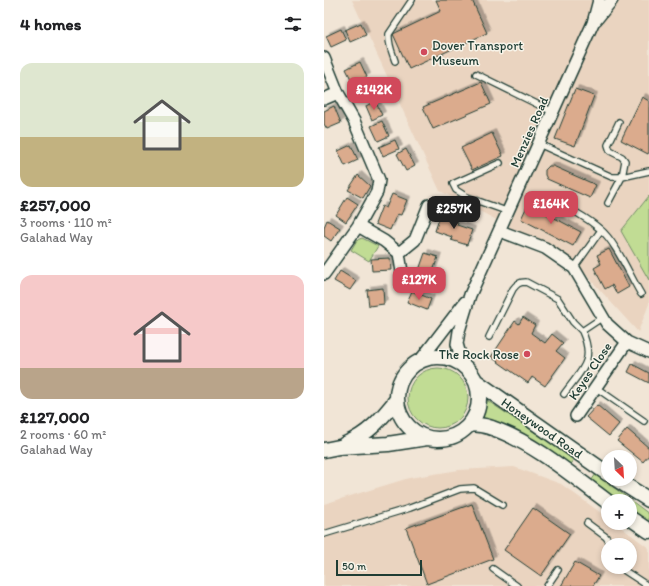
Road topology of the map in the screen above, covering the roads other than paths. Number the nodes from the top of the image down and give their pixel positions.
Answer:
1 (412, 0) edge
2 (599, 0) edge
3 (612, 0) edge
4 (593, 23) junction
5 (324, 58) edge
6 (395, 61) dead end
7 (476, 74) dead end
8 (338, 93) junction
9 (324, 99) edge
10 (554, 112) junction
11 (619, 122) dead end
12 (540, 144) junction
13 (500, 163) dead end
14 (649, 171) edge
15 (622, 177) junction
16 (550, 199) dead end
17 (608, 203) dead end
18 (429, 205) dead end
19 (509, 212) junction
20 (358, 226) junction
21 (602, 230) junction
22 (500, 231) junction
23 (399, 253) junction
24 (574, 268) junction
25 (402, 272) dead end
26 (324, 274) edge
27 (641, 294) dead end
28 (470, 295) junction
29 (603, 317) junction
30 (582, 331) junction
31 (489, 337) dead end
32 (627, 342) junction
33 (649, 352) edge
34 (419, 362) junction
35 (463, 365) junction
36 (477, 382) junction
37 (595, 387) junction
38 (564, 394) dead end
39 (397, 399) junction
40 (576, 416) dead end
41 (644, 421) dead end
42 (471, 424) junction
43 (427, 438) junction
44 (339, 447) junction
45 (324, 450) edge
46 (601, 469) edge
47 (627, 486) edge
48 (601, 497) edge
49 (649, 500) edge
50 (502, 505) dead end
51 (587, 523) dead end
52 (637, 523) edge
53 (649, 531) edge
54 (324, 534) edge
55 (607, 538) edge
56 (493, 569) dead end
57 (558, 570) dead end
58 (630, 574) edge
59 (517, 586) edge
60 (547, 586) edge
61 (648, 586) edge

1 - 6 lane
2 - 4 street, Menzies Road
3 - 4 street, Menzies Road
4 - 10 street, Menzies Road
5 - 8 street
7 - 10 lane
8 - 9 street
8 - 20 street
10 - 12 street, Menzies Road
11 - 15 lane
12 - 15 lane
12 - 19 street, Menzies Road
13 - 19 lane
14 - 15 lane
15 - 17 lane
16 - 21 lane
18 - 23 street
19 - 22 street, Menzies Road
20 - 23 street
20 - 26 street
21 - 24 lane
21 - 27 lane
22 - 24 street
22 - 28 street, Menzies Road
23 - 25 street
24 - 29 street
28 - 34 street, Menzies Road
28 - 35 street, Menzies Road
29 - 30 lane
29 - 32 street
30 - 31 lane
30 - 38 lane
32 - 33 street
32 - 37 street, Keyes Close
34 - 35 street
34 - 39 street
35 - 36 street
36 - 42 street
36 - 46 street, Honeywood Road
37 - 40 street, Keyes Close
37 - 41 lane
39 - 43 street
39 - 44 street
42 - 43 street
42 - 48 street, Honeywood Road
43 - 44 street
44 - 45 street
47 - 49 street
50 - 54 lane
51 - 55 lane
52 - 53 street
56 - 59 lane
57 - 60 lane
58 - 61 lane

